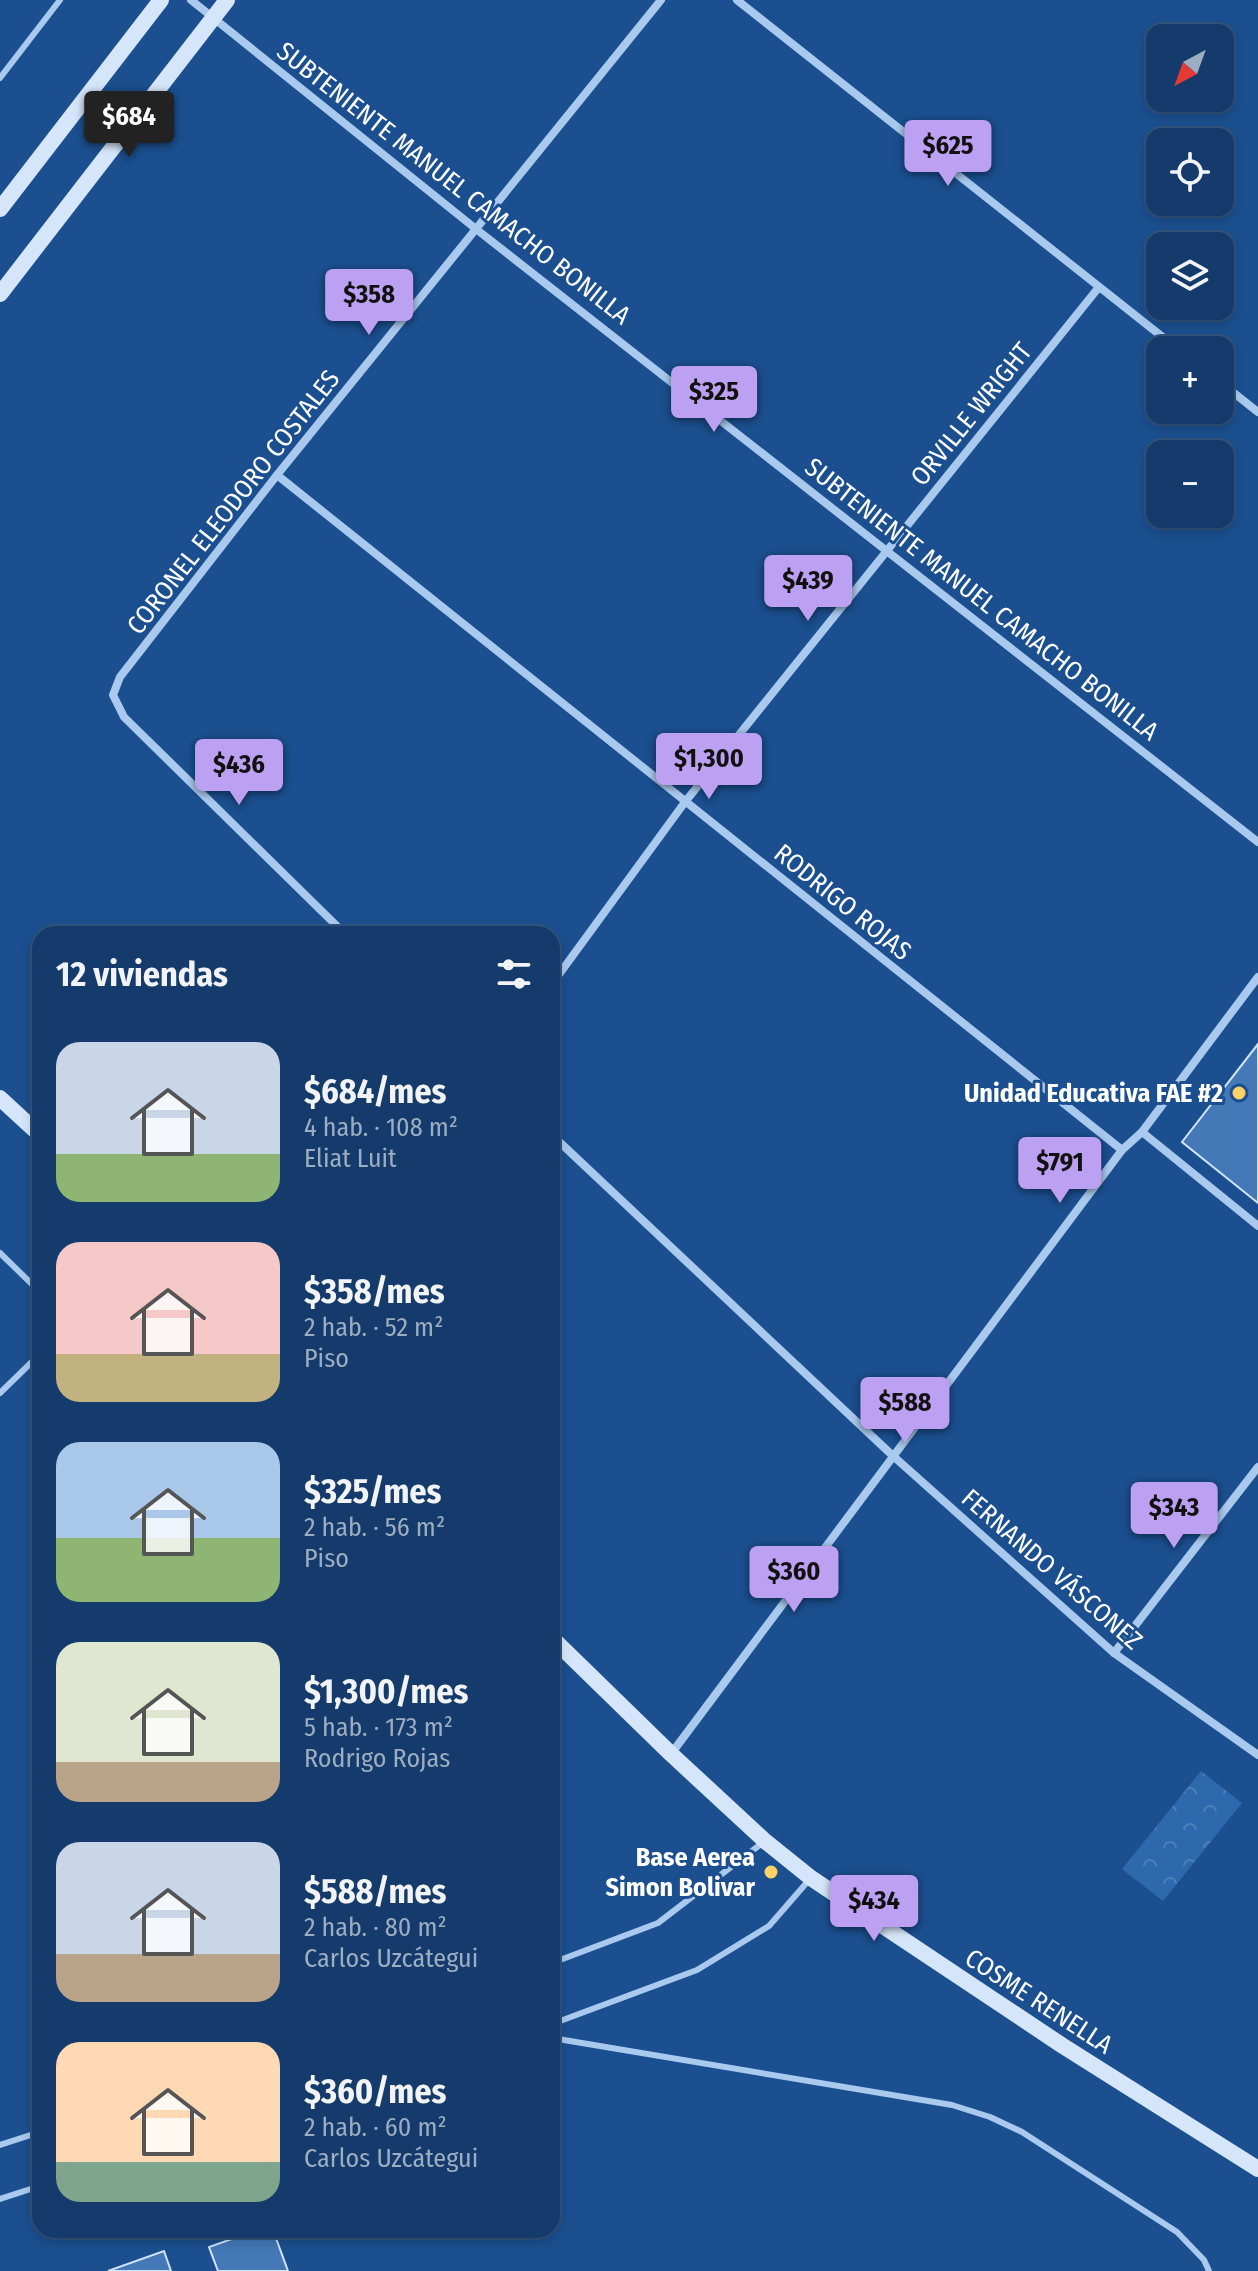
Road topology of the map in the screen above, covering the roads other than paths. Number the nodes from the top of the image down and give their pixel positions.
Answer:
1 (60, 0) edge
2 (161, 0) edge
3 (191, 0) edge
4 (227, 0) edge
5 (661, 0) edge
6 (737, 0) edge
7 (214, 17) junction
8 (0, 78) edge
9 (0, 209) edge
10 (476, 229) junction
11 (1099, 287) junction
12 (0, 294) edge
13 (1161, 336) edge
14 (1234, 393) edge
15 (1258, 412) edge
16 (277, 475) junction
17 (888, 550) junction
18 (685, 802) junction
19 (1258, 842) edge
20 (337, 926) edge
21 (560, 973) edge
22 (1258, 977) edge
23 (0, 1098) edge
24 (32, 1128) edge
25 (1142, 1132) junction
26 (560, 1143) edge
27 (1122, 1150) junction
28 (1258, 1226) edge
29 (0, 1253) edge
30 (32, 1284) edge
31 (32, 1362) edge
32 (0, 1393) edge
33 (892, 1455) junction
34 (1258, 1467) edge
35 (560, 1646) edge
36 (1114, 1653) junction
37 (671, 1754) junction
38 (1258, 1755) edge
39 (765, 1841) junction
40 (811, 1878) junction
41 (560, 1960) edge
42 (560, 2021) edge
43 (560, 2039) edge
44 (32, 2135) edge
45 (0, 2145) edge
46 (1258, 2169) edge
47 (32, 2189) edge
48 (0, 2199) edge
49 (1209, 2271) edge

1 - 8 lane
2 - 9 street
3 - 7 street, SUBTENIENTE MANUEL CAMACHO BONILLA
4 - 7 street
5 - 10 street, CORONEL ELEODORO COSTALES
6 - 11 street
7 - 10 street, SUBTENIENTE MANUEL CAMACHO BONILLA
7 - 12 street
10 - 16 street, CORONEL ELEODORO COSTALES
10 - 17 street, SUBTENIENTE MANUEL CAMACHO BONILLA
11 - 13 street
11 - 17 street, ORVILLE WRIGHT
14 - 15 street
16 - 18 street, RODRIGO ROJAS
16 - 20 street, CORONEL ELEODORO COSTALES
17 - 18 street, ORVILLE WRIGHT
17 - 19 street, SUBTENIENTE MANUEL CAMACHO BONILLA
18 - 21 street, ORVILLE WRIGHT
18 - 27 street, RODRIGO ROJAS
22 - 25 street
23 - 24 street
25 - 27 street
25 - 28 street
26 - 33 street, FERNANDO VÁSCONEZ
27 - 33 street
29 - 30 lane
31 - 32 lane
33 - 36 street, FERNANDO VÁSCONEZ
33 - 37 street
34 - 36 street
35 - 37 street, COSME RENELLA
36 - 38 street, FERNANDO VÁSCONEZ
37 - 39 street, COSME RENELLA
39 - 40 street, COSME RENELLA
39 - 41 lane
40 - 42 lane
40 - 46 street, COSME RENELLA
43 - 49 lane
44 - 45 lane
47 - 48 lane

